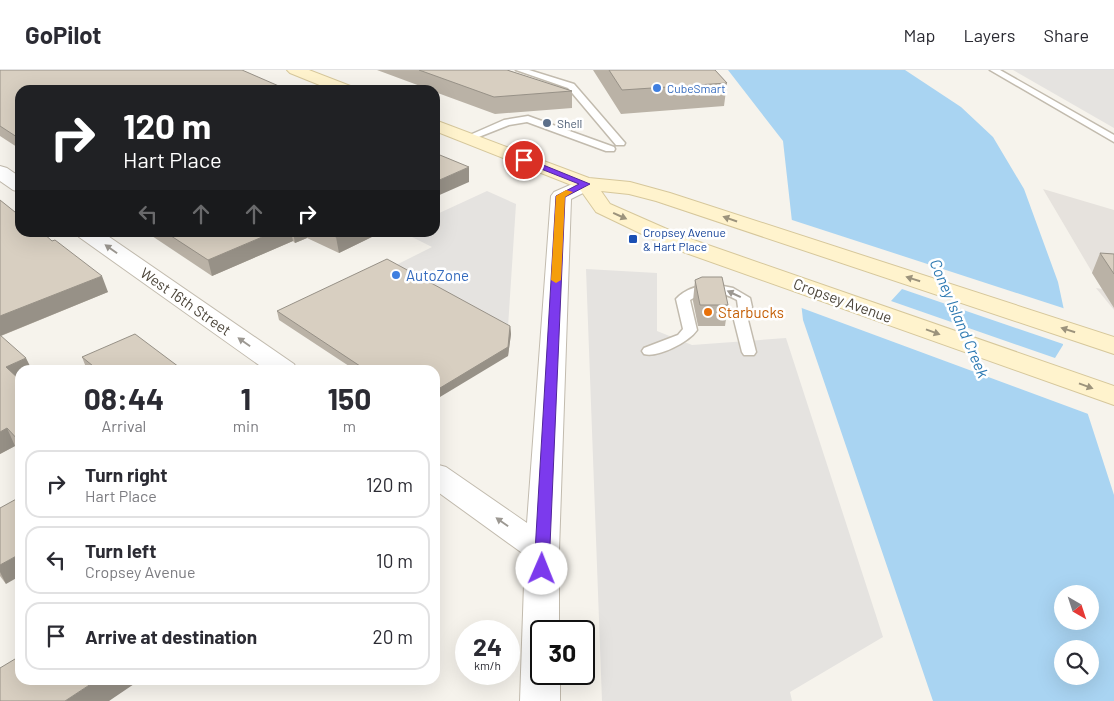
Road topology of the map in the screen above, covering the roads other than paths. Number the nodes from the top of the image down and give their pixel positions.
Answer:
1 (295, 70) edge
2 (520, 70) edge
3 (994, 70) edge
4 (334, 85) edge
5 (440, 127) edge
6 (468, 138) junction
7 (1114, 139) edge
8 (620, 144) dead end
9 (610, 149) dead end
10 (0, 172) edge
11 (15, 182) edge
12 (586, 184) junction
13 (94, 237) edge
14 (1114, 346) edge
15 (650, 350) dead end
16 (750, 352) dead end
17 (277, 365) edge
18 (1114, 396) edge
19 (440, 479) edge
20 (542, 550) junction
21 (540, 701) edge

1 - 4 main road
2 - 8 lane
3 - 7 lane
5 - 6 main road
6 - 9 lane
6 - 12 main road
10 - 11 street
14 -> 12 main road
12 -> 18 main road, Cropsey Avenue
12 - 20 street
17 -> 13 street, West 16th Street
16 -> 15 lane
20 -> 19 street
20 - 21 street

